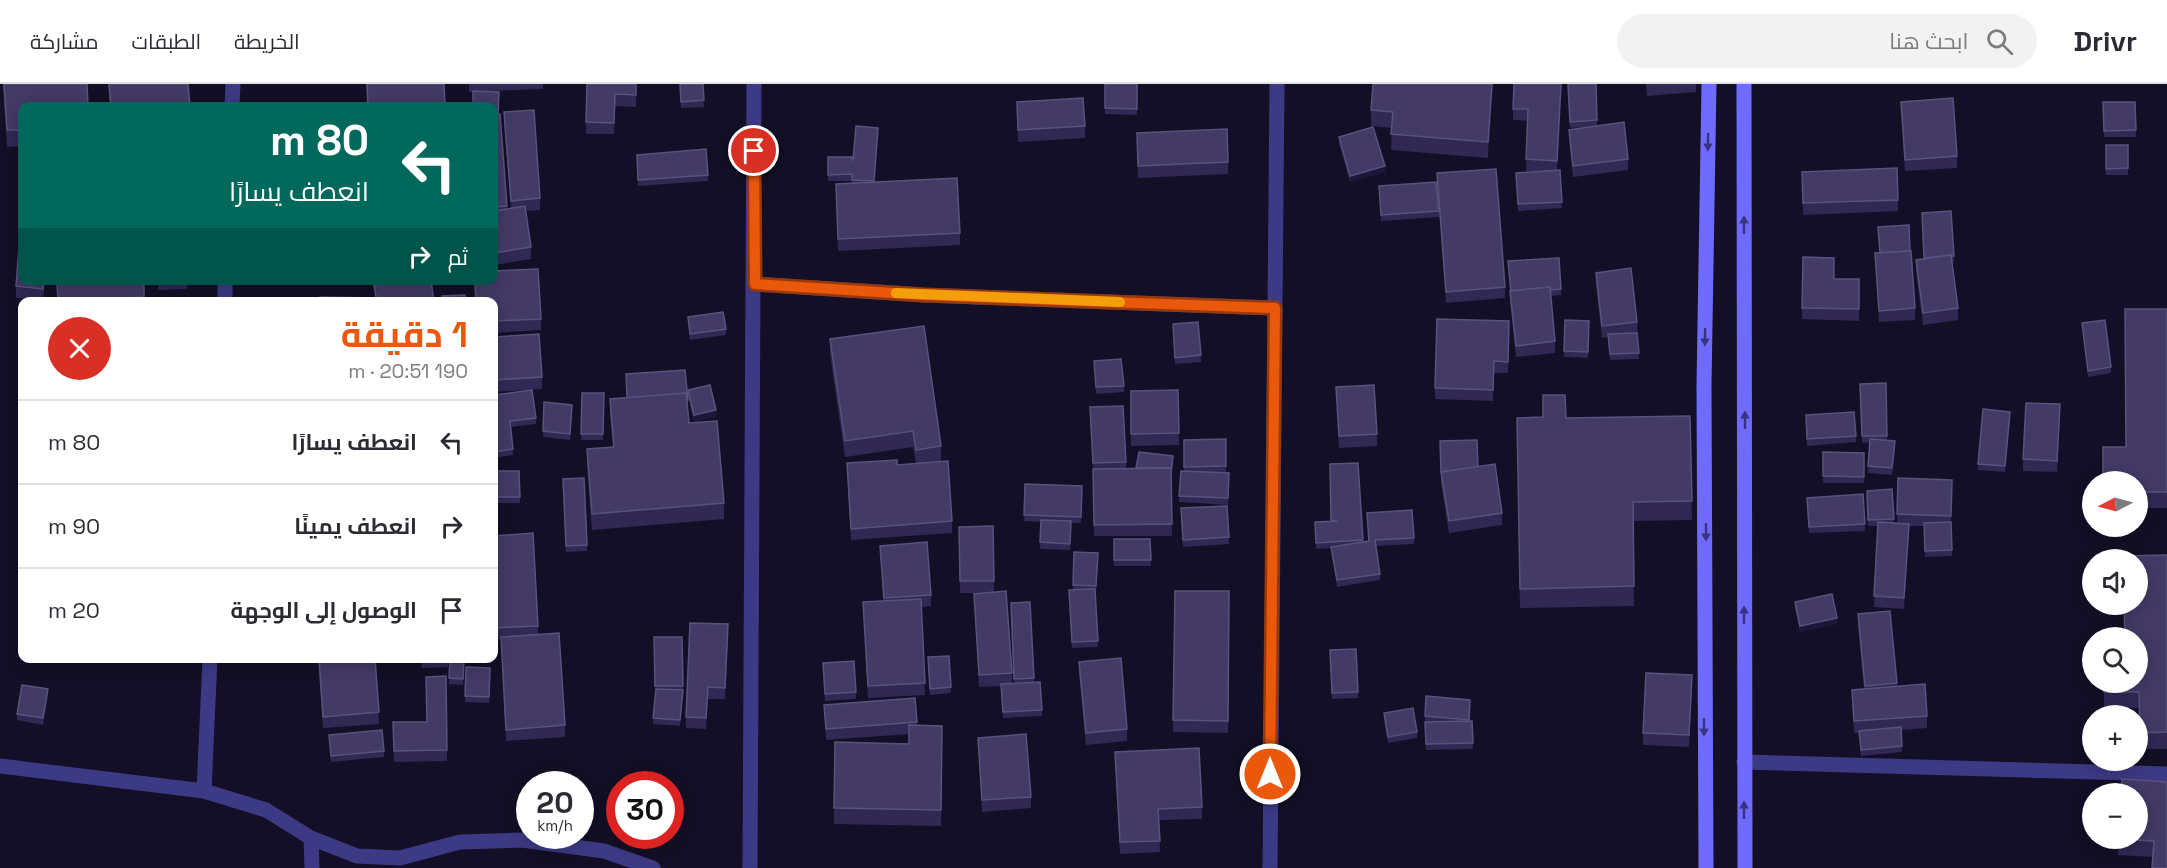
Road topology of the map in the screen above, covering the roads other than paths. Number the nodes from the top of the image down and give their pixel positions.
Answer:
1 (233, 84) edge
2 (754, 84) edge
3 (1277, 84) edge
4 (1708, 84) edge
5 (1744, 84) edge
6 (232, 102) edge
7 (755, 284) junction
8 (1275, 308) junction
9 (210, 663) edge
10 (1744, 762) junction
11 (0, 766) edge
12 (2167, 774) edge
13 (204, 791) junction
14 (311, 838) junction
15 (312, 868) edge
16 (653, 868) edge
17 (750, 868) edge
18 (1270, 868) edge
19 (1706, 868) edge
20 (1745, 868) edge

1 - 6 street
2 - 7 street
3 - 8 street
4 -> 19 street
10 -> 5 street
7 - 8 street
7 - 17 street
8 - 18 street
9 - 13 street
10 - 12 street
20 -> 10 street
11 - 13 street
13 - 14 street
14 - 15 street
14 - 16 street

